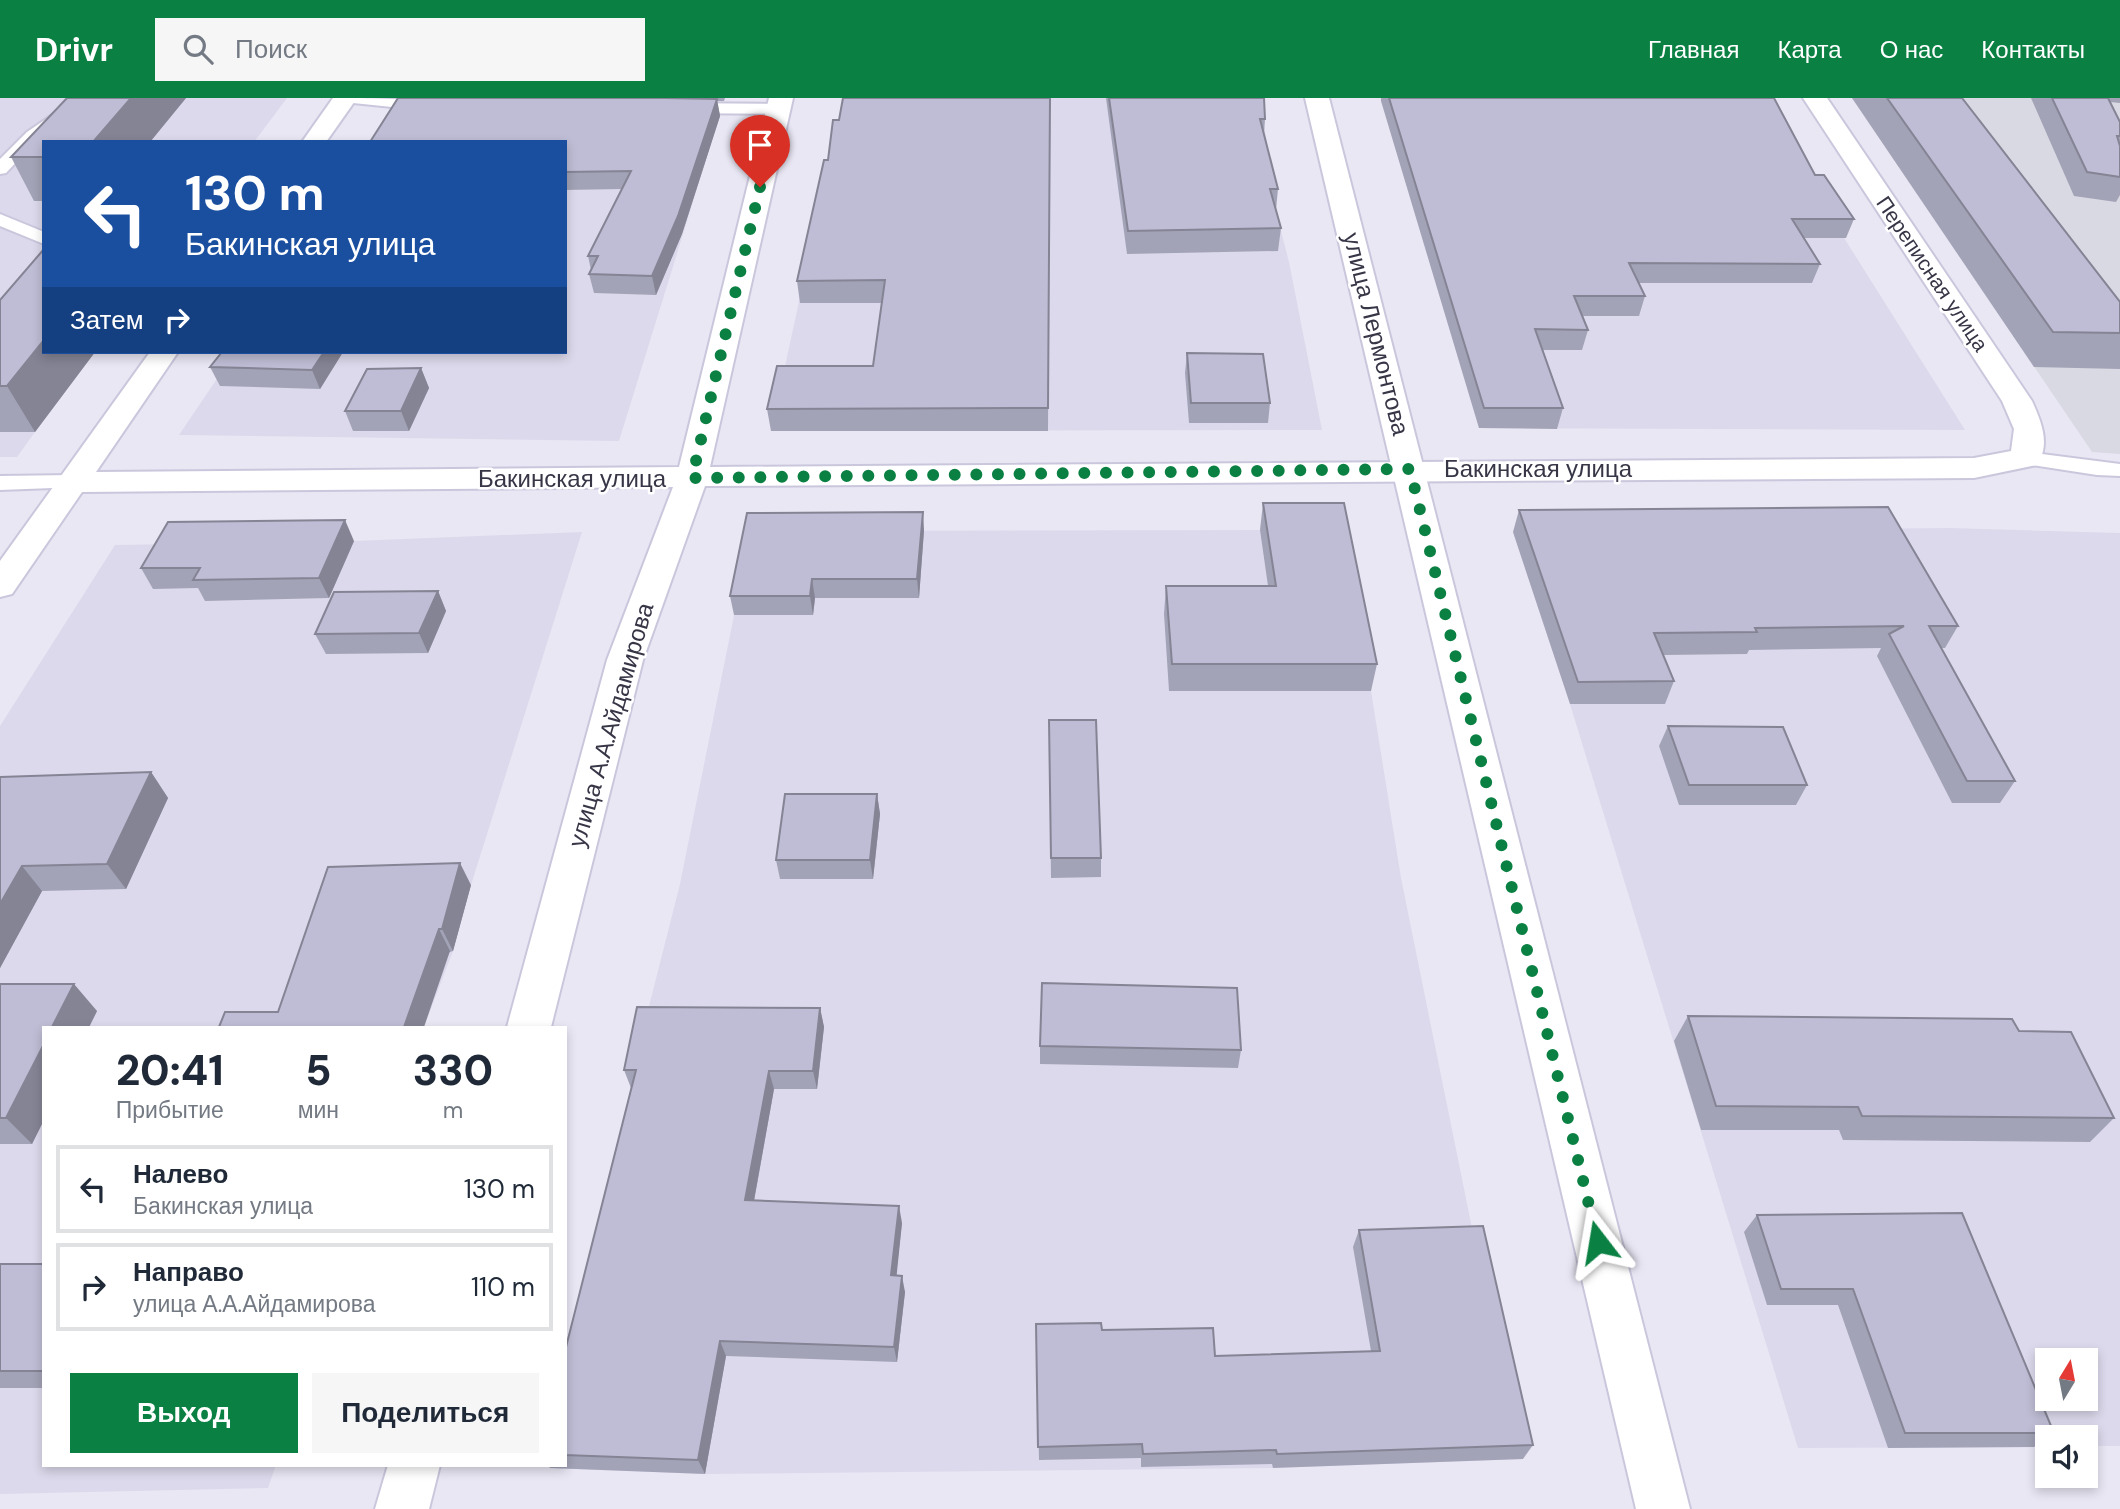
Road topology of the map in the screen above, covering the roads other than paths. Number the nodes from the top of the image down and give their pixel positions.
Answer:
1 (88, 98) edge
2 (345, 98) edge
3 (353, 98) edge
4 (1317, 98) edge
5 (1815, 98) edge
6 (625, 101) edge
7 (779, 104) edge
8 (443, 106) edge
9 (315, 140) edge
10 (0, 169) edge
11 (0, 219) edge
12 (42, 238) edge
13 (163, 354) edge
14 (2026, 458) junction
15 (1410, 469) junction
16 (2120, 470) edge
17 (692, 478) junction
18 (71, 482) junction
19 (0, 483) edge
20 (0, 586) edge
21 (528, 1026) edge
22 (413, 1467) edge
23 (402, 1509) edge
24 (1663, 1509) edge

1 - 10 lane
2 - 9 street
3 - 8 lane
4 - 15 street, улица Лермонтова
5 - 14 street, Переписная улица
6 - 7 lane
7 - 17 street, улица А.А.Айдамирова
11 - 12 lane
13 - 18 street
14 - 15 street, Бакинская улица
14 - 16 lane
15 - 17 street, Бакинская улица
15 - 24 street, улица Лермонтова
17 - 18 street, Бакинская улица
17 - 21 street, улица А.А.Айдамирова
18 - 19 lane, Бакинская улица
18 - 20 street
22 - 23 street

